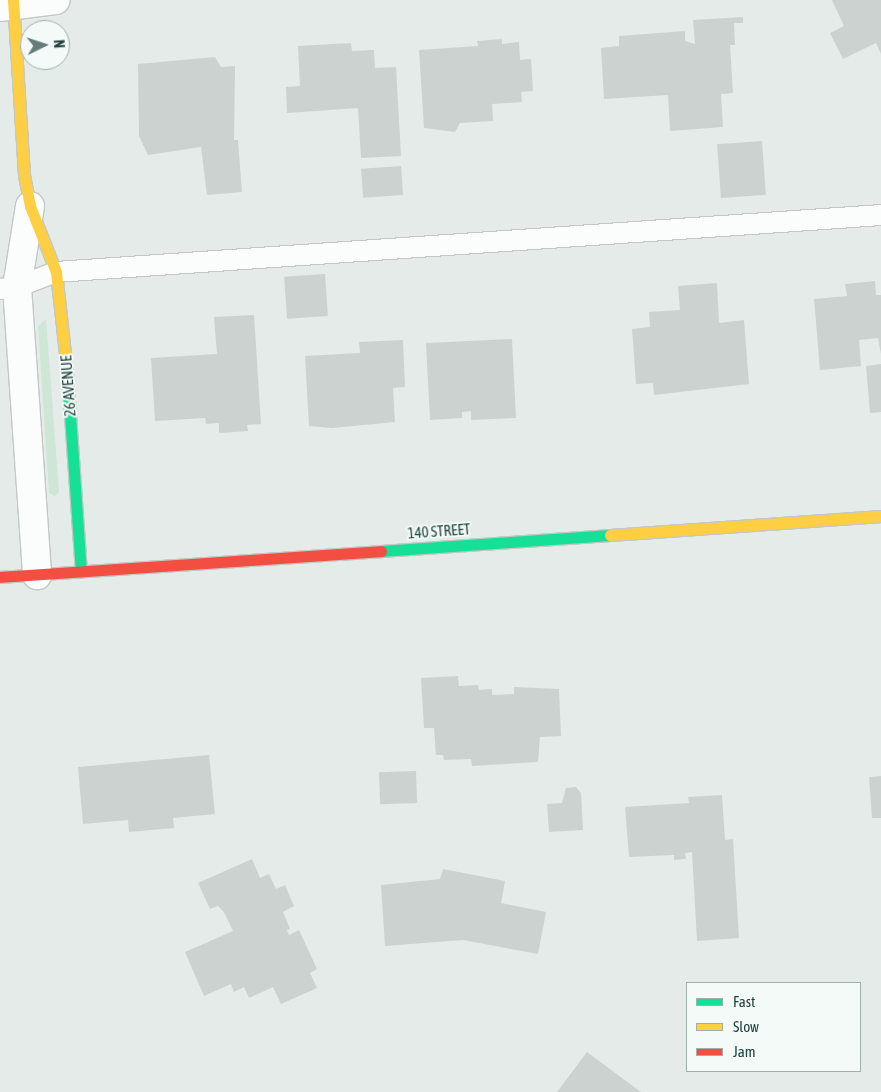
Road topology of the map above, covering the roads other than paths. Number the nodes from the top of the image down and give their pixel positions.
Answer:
1 (56, 0) edge
2 (8, 5) edge
3 (30, 206) junction
4 (881, 215) edge
5 (56, 272) junction
6 (9, 288) edge
7 (881, 516) edge
8 (81, 572) junction
9 (37, 575) junction
10 (0, 577) edge

1 - 2 street
2 - 3 main road, 26 AVENUE
3 - 5 main road, 26 AVENUE
3 - 6 street, 26 AVENUE
4 - 5 lane
5 - 6 lane
5 - 8 main road, 26 AVENUE
6 - 9 street, 26 AVENUE
7 - 8 main road, 140 STREET
8 - 9 main road, 140 STREET
9 - 10 main road, 140 STREET

